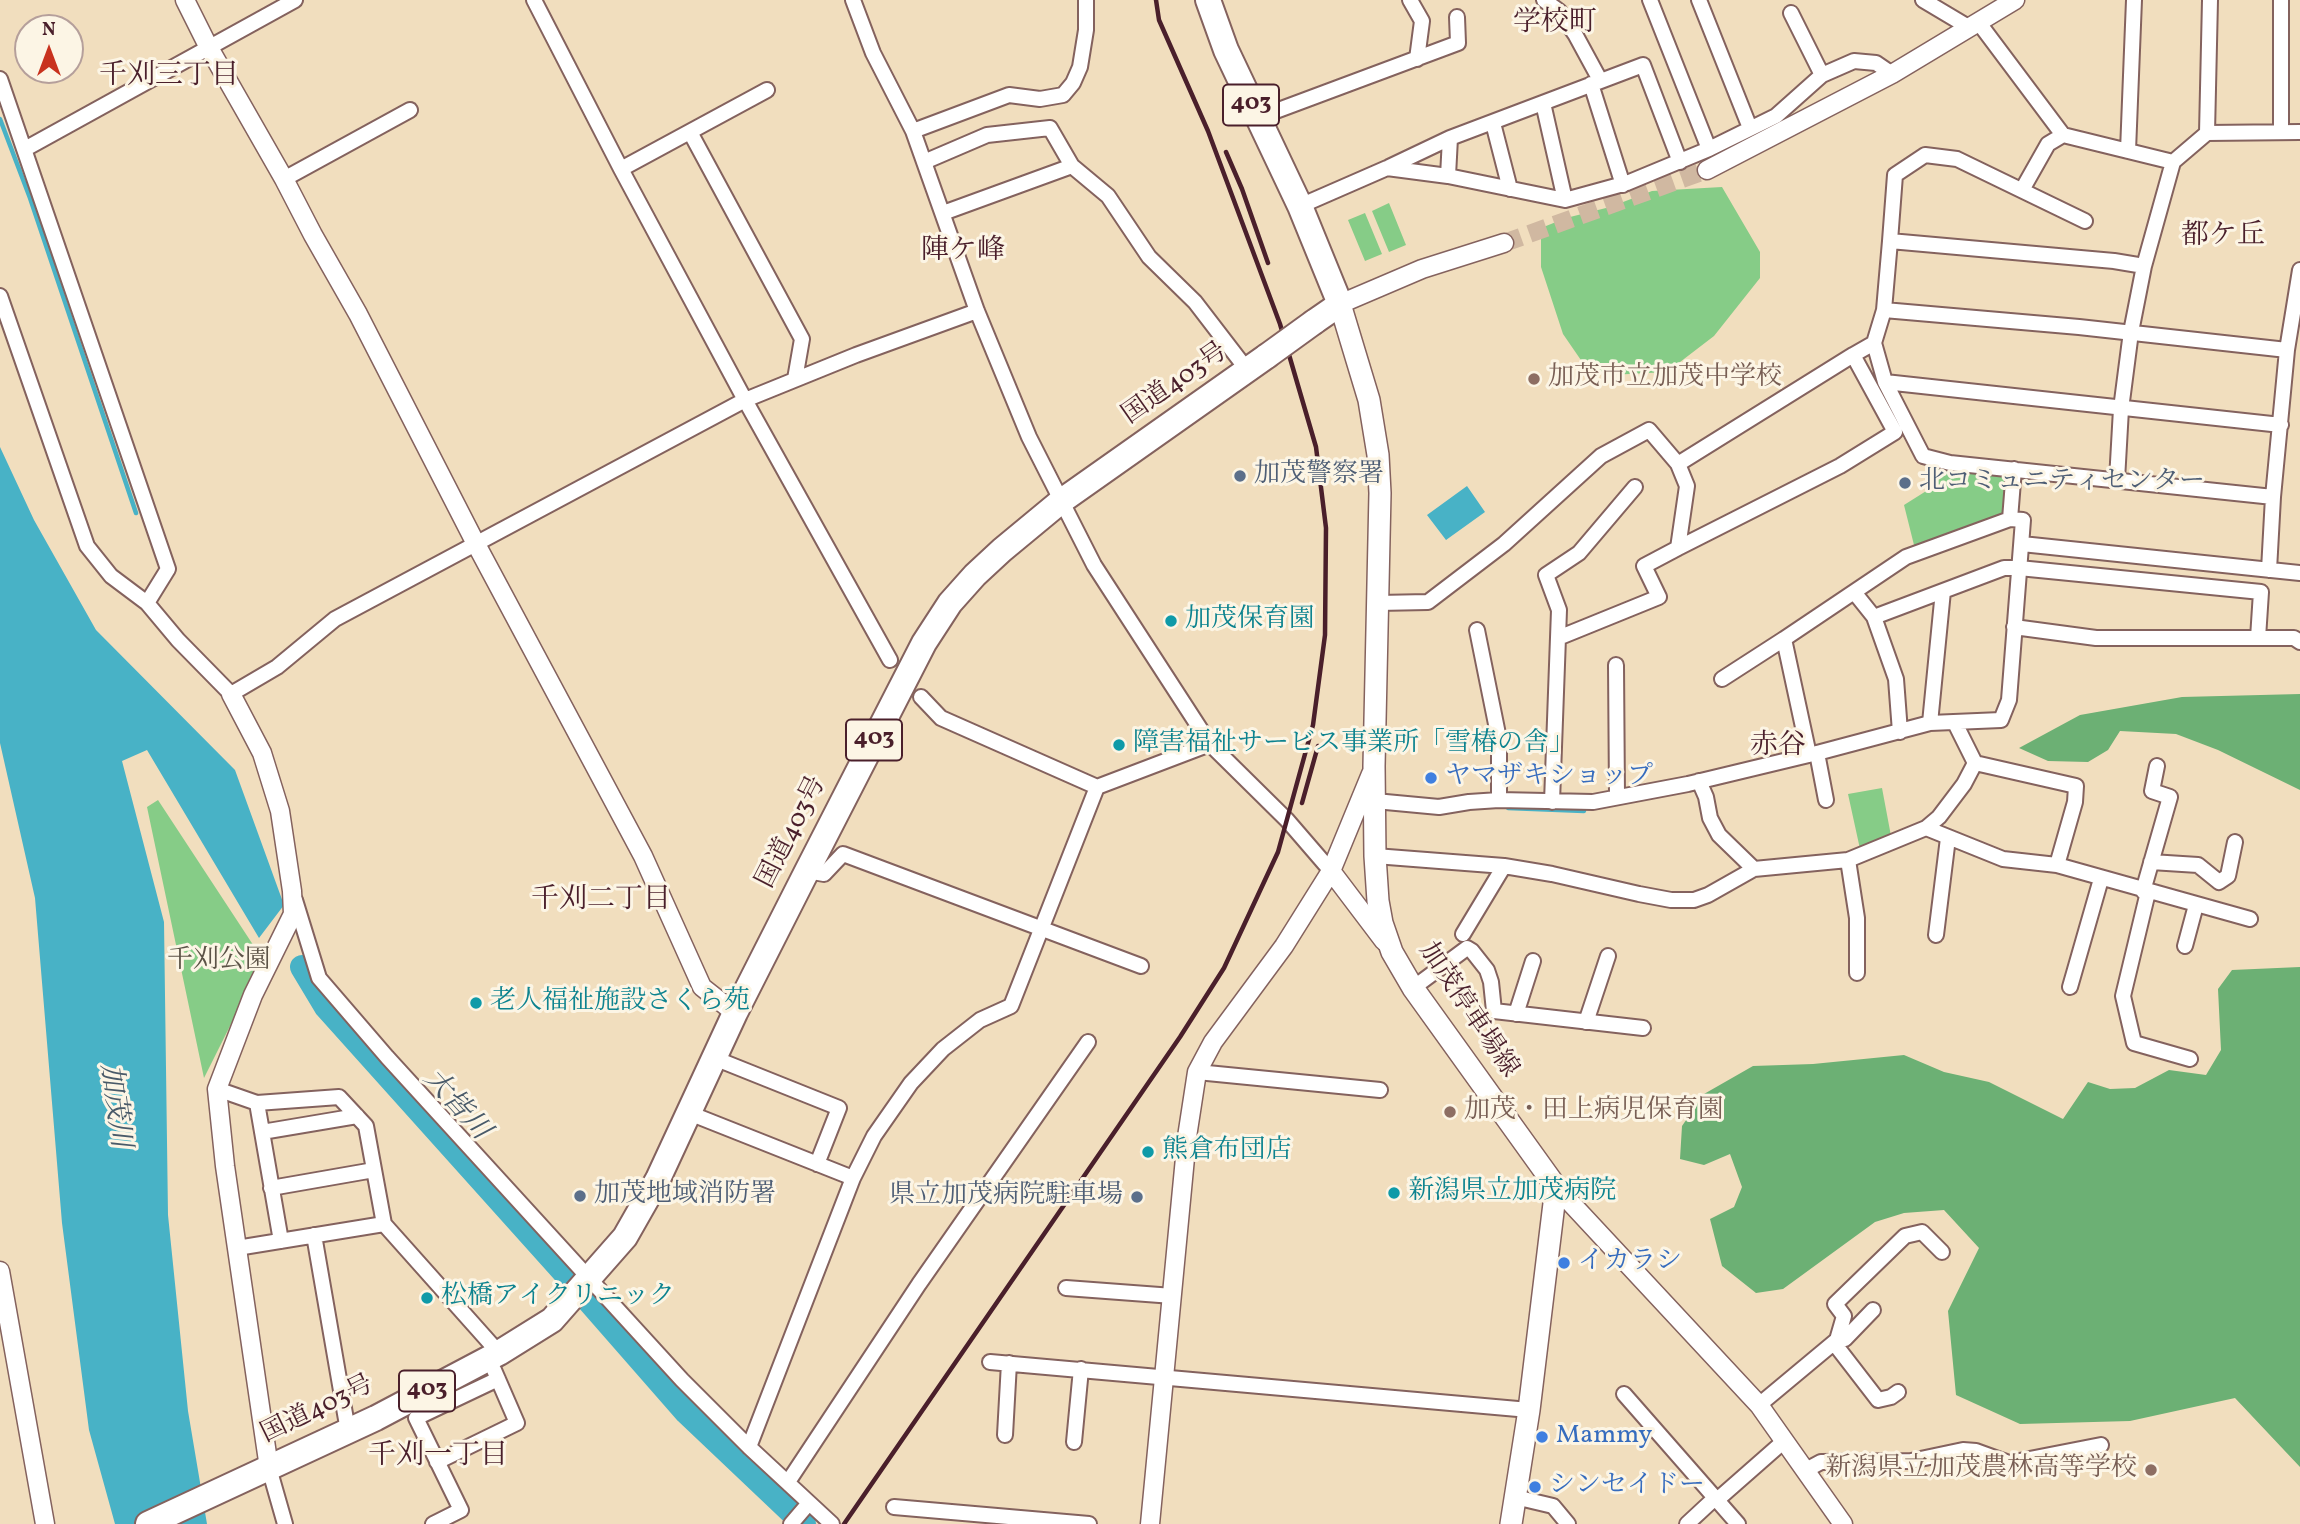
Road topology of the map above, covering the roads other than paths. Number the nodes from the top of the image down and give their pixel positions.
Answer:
1 (185, 0) edge
2 (295, 0) edge
3 (534, 0) edge
4 (853, 0) edge
5 (1086, 0) edge
6 (1208, 0) edge
7 (1410, 0) edge
8 (1544, 0) edge
9 (1572, 0) edge
10 (1650, 0) edge
11 (1699, 0) edge
12 (1923, 0) edge
13 (2015, 0) edge
14 (2134, 0) edge
15 (2210, 0) edge
16 (2281, 0) edge
17 (1559, 11) junction
18 (1791, 13) dead end
19 (1457, 17) dead end
20 (1975, 26) junction
21 (208, 46) junction
22 (1417, 59) junction
23 (1892, 74) junction
24 (1822, 75) junction
25 (0, 79) edge
26 (1596, 82) junction
27 (767, 90) dead end
28 (1543, 103) junction
29 (410, 110) dead end
30 (1257, 118) junction
31 (1493, 123) junction
32 (1750, 128) junction
33 (913, 131) junction
34 (690, 132) junction
35 (2281, 132) junction
36 (2300, 132) edge
37 (2207, 133) junction
38 (2063, 135) junction
39 (1450, 138) junction
40 (25, 149) junction
41 (1709, 149) junction
42 (2128, 150) junction
43 (924, 162) junction
44 (1680, 162) junction
45 (2174, 162) junction
46 (1072, 166) junction
47 (1387, 168) junction
48 (621, 169) junction
49 (1707, 170) tunnel mouth
50 (1448, 176) junction
51 (284, 179) junction
52 (1623, 184) junction
53 (1510, 189) junction
54 (2022, 190) junction
55 (1564, 200) junction
56 (1300, 206) junction
57 (943, 214) junction
58 (2085, 221) dead end
59 (1890, 241) junction
60 (1504, 243) tunnel mouth
61 (2144, 266) junction
62 (2299, 274) edge
63 (0, 296) edge
64 (1340, 304) junction
65 (1884, 310) junction
66 (978, 311) junction
67 (2131, 332) junction
68 (1874, 343) junction
69 (2287, 350) junction
70 (1853, 355) junction
71 (1257, 363) junction
72 (795, 379) junction
73 (1885, 382) junction
74 (745, 400) junction
75 (2121, 409) junction
76 (2281, 425) junction
77 (1678, 464) junction
78 (2014, 469) junction
79 (2117, 480) junction
80 (1635, 487) dead end
81 (2273, 497) junction
82 (1060, 502) junction
83 (2010, 519) junction
84 (476, 544) junction
85 (2022, 544) junction
86 (1678, 548) junction
87 (2019, 568) junction
88 (2269, 570) junction
89 (2300, 573) edge
90 (1943, 591) junction
91 (1854, 592) junction
92 (147, 604) junction
93 (1378, 604) junction
94 (1874, 617) junction
95 (2014, 627) junction
96 (1476, 630) dead end
97 (1558, 638) junction
98 (2258, 638) junction
99 (1784, 639) junction
100 (2300, 642) edge
101 (890, 660) dead end
102 (1616, 665) dead end
103 (1723, 679) dead end
104 (231, 694) junction
105 (921, 697) dead end
106 (1930, 723) junction
107 (1955, 723) junction
108 (1900, 732) junction
109 (1210, 744) junction
110 (1813, 754) junction
111 (1975, 763) junction
112 (1374, 766) junction
113 (2157, 766) dead end
114 (1699, 781) junction
115 (1097, 787) junction
116 (1617, 796) junction
117 (1499, 800) junction
118 (1826, 800) dead end
119 (1375, 801) junction
120 (1552, 802) junction
121 (1926, 828) junction
122 (1948, 838) junction
123 (2235, 842) dead end
124 (1375, 856) junction
125 (1848, 860) junction
126 (2151, 862) junction
127 (2057, 865) junction
128 (1504, 866) junction
129 (1754, 869) junction
130 (807, 871) junction
131 (1331, 872) junction
132 (2101, 879) junction
133 (292, 891) junction
134 (2145, 891) junction
135 (2196, 905) junction
136 (2250, 919) dead end
137 (1039, 929) junction
138 (1463, 934) dead end
139 (1936, 935) dead end
140 (2185, 946) dead end
141 (1392, 952) junction
142 (1608, 956) dead end
143 (1533, 961) dead end
144 (1141, 966) dead end
145 (1857, 973) dead end
146 (2070, 987) dead end
147 (1413, 988) junction
148 (735, 1013) junction
149 (1516, 1014) junction
150 (1586, 1022) junction
151 (1643, 1028) dead end
152 (1088, 1042) dead end
153 (714, 1058) junction
154 (2190, 1059) dead end
155 (1197, 1072) junction
156 (217, 1089) junction
157 (1380, 1090) dead end
158 (257, 1103) junction
159 (689, 1113) junction
160 (357, 1116) junction
161 (262, 1132) junction
162 (817, 1164) junction
163 (374, 1170) junction
164 (853, 1178) junction
165 (1556, 1187) junction
166 (271, 1188) junction
167 (384, 1224) junction
168 (314, 1236) junction
169 (281, 1241) junction
170 (237, 1248) junction
171 (1942, 1252) dead end
172 (0, 1271) edge
173 (590, 1279) junction
174 (1066, 1287) dead end
175 (1173, 1296) junction
176 (1873, 1310) dead end
177 (4, 1319) edge
178 (1836, 1341) junction
179 (990, 1362) dead end
180 (495, 1363) junction
181 (1009, 1363) junction
182 (1081, 1369) junction
183 (1165, 1377) junction
184 (1898, 1392) dead end
185 (1624, 1394) dead end
186 (1759, 1405) junction
187 (1529, 1410) junction
188 (348, 1431) junction
189 (1005, 1435) dead end
190 (1074, 1442) dead end
191 (1783, 1442) junction
192 (2101, 1445) dead end
193 (749, 1447) junction
194 (437, 1462) junction
195 (1806, 1470) junction
196 (258, 1472) junction
197 (788, 1482) junction
198 (1515, 1497) junction
199 (1716, 1499) junction
200 (894, 1507) dead end
201 (800, 1514) edge
202 (46, 1524) edge
203 (148, 1524) edge
204 (285, 1524) edge
205 (433, 1524) edge
206 (832, 1524) edge
207 (1089, 1524) edge
208 (1150, 1524) edge
209 (1511, 1524) edge
210 (1568, 1524) edge
211 (1687, 1524) edge
212 (1738, 1524) edge
213 (1843, 1524) edge

1 - 21 street
2 - 21 street
3 - 48 street
4 - 33 street
5 - 33 street
6 - 30 highway, 403
7 - 22 street
8 - 17 street
9 - 17 street
10 - 41 street
11 - 32 street
12 - 20 street
13 - 20 street
14 - 42 street
15 - 37 street
16 - 35 street
17 - 26 street
18 - 24 street
19 - 22 street
20 - 23 street
20 - 38 street
21 - 40 street
21 - 51 street
22 - 30 street
23 - 24 street
23 - 49 street
24 - 32 street
25 - 40 street
26 - 28 street
26 - 44 street
26 - 52 street
27 - 34 street
28 - 31 street
28 - 55 street
29 - 51 street
30 - 56 highway, 403
31 - 39 street
31 - 53 street
32 - 41 street
33 - 43 street
34 - 48 street
34 - 72 street
35 - 36 street
35 - 37 street
37 - 45 street
38 - 42 street
38 - 54 street
39 - 47 street
39 - 50 street
40 - 92 street
41 - 44 street
42 - 45 street
43 - 46 street
43 - 57 street
44 - 52 street
45 - 61 street
46 - 57 street
46 - 71 street
47 - 50 street
47 - 56 street
48 - 74 street
50 - 53 street
51 - 84 street
52 - 55 street
53 - 55 street
54 - 58 street
54 - 59 street
56 - 64 highway, 403
57 - 66 street
59 - 61 street
59 - 65 street
60 - 64 street
61 - 67 street
62 - 69 street
63 - 92 street
64 - 71 highway, 国道403号 / 403, bridge
64 - 93 main road, 加茂停車場線
65 - 67 street
65 - 68 street
66 - 72 street
66 - 82 street
67 - 69 street
67 - 75 street
68 - 70 street
68 - 73 street
69 - 76 street
70 - 77 street
70 - 86 street
71 - 82 highway, 国道403号 / 403
72 - 74 street
73 - 75 street
73 - 78 street
74 - 84 street
74 - 101 street
75 - 76 street
75 - 79 street
76 - 81 street
77 - 86 street
77 - 93 street
78 - 79 street
78 - 83 street
79 - 81 street
80 - 97 street
81 - 88 street
82 - 109 street
82 - 130 highway, 国道403号 / 403
83 - 85 street
83 - 91 street
84 - 104 street
84 - 148 street
85 - 87 street
85 - 88 street
86 - 97 street
87 - 90 street
87 - 95 street
87 - 98 street
88 - 89 street
90 - 94 street
90 - 106 street
91 - 94 street
91 - 99 street
92 - 104 street
93 - 112 main road, 加茂停車場線
94 - 108 street
95 - 98 street
95 - 107 street
96 - 117 street
97 - 120 street
98 - 100 street
99 - 103 street
99 - 110 street
102 - 116 street
104 - 133 street
105 - 115 street
106 - 107 street
106 - 108 street
107 - 111 street
108 - 110 street
109 - 115 street
109 - 131 street
110 - 114 street
110 - 118 street
111 - 121 street
111 - 127 street
112 - 119 main road, 加茂停車場線
112 - 131 street
113 - 126 street
114 - 116 street
114 - 129 street
115 - 137 street
116 - 120 street
117 - 119 street
117 - 120 street
119 - 124 main road, 加茂停車場線
121 - 122 street
121 - 125 street
122 - 127 street
122 - 139 street
123 - 126 street
124 - 128 street
124 - 141 main road, 加茂停車場線
125 - 129 street
125 - 145 street
126 - 134 street
127 - 132 street
128 - 129 street
128 - 138 street
130 - 137 street
130 - 148 highway, 国道403号 / 403
131 - 141 street
131 - 155 street
132 - 134 street
132 - 146 street
133 - 156 street
133 - 173 street
134 - 135 street
134 - 154 street
135 - 136 street
135 - 140 street
137 - 144 street
137 - 164 street
141 - 147 main road, 加茂停車場線
142 - 150 street
143 - 149 street
147 - 149 street
147 - 165 main road, 加茂停車場線
148 - 153 highway, 国道403号 / 403
149 - 150 street
150 - 151 street
152 - 197 street
153 - 159 highway, 国道403号 / 403
153 - 162 street
155 - 157 street
155 - 175 street
156 - 158 street
156 - 170 street
158 - 160 street
158 - 161 street
159 - 162 street
159 - 173 highway, 国道403号 / 403
160 - 161 street
160 - 163 street
161 - 166 street
162 - 164 street
163 - 166 street
163 - 167 street
164 - 193 street
165 - 186 street
165 - 187 main road
166 - 169 street
167 - 168 street
167 - 180 street
168 - 169 street
168 - 188 street
169 - 170 street
170 - 196 street
171 - 178 street
172 - 177 street
173 - 180 highway, 国道403号 / 403
173 - 193 street
174 - 175 street
175 - 183 street
176 - 178 street
177 - 202 street
178 - 184 street
178 - 186 street
179 - 181 street
180 - 188 highway, 国道403号 / 403
180 - 194 street
180 - 194 street
181 - 182 street
181 - 189 street
182 - 183 street
182 - 190 street
183 - 187 street
183 - 208 street
185 - 199 street
186 - 191 street
187 - 198 main road
188 - 196 highway, 国道403号 / 403
191 - 195 street
191 - 199 street
192 - 195 street
193 - 197 street
194 - 205 street
195 - 213 street
196 - 203 highway, 403
196 - 204 street
197 - 201 street
198 - 209 main road
198 - 210 street
199 - 211 street
199 - 212 street
200 - 207 street
201 - 206 street

